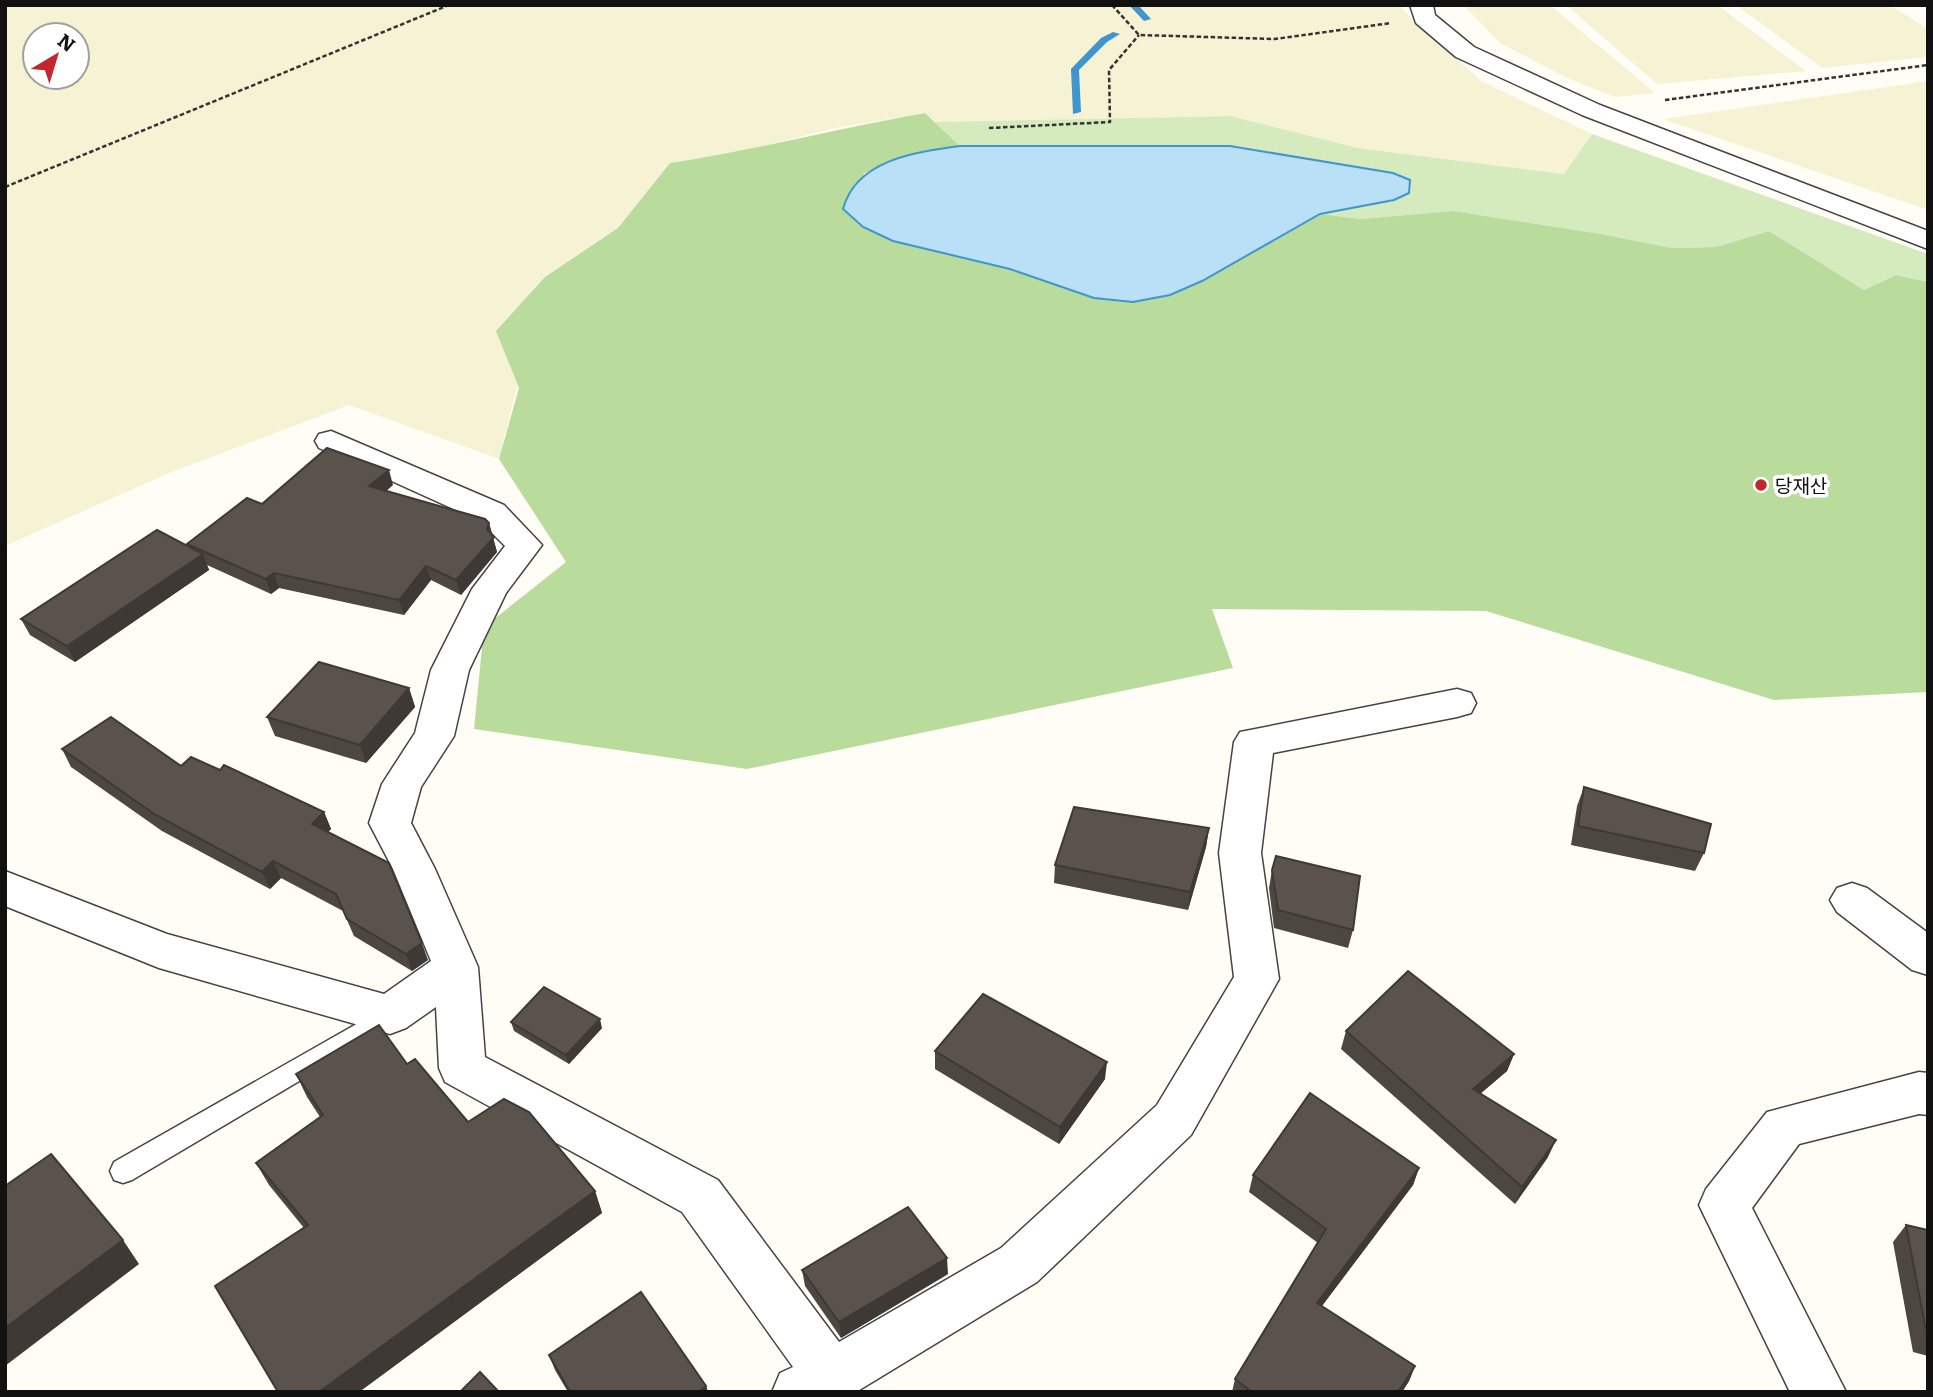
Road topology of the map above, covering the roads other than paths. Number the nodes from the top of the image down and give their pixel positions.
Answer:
1 (1423, 12) edge
2 (1928, 241) edge
3 (331, 440) dead end
4 (1457, 703) dead end
5 (5, 888) edge
6 (1852, 900) dead end
7 (1928, 957) edge
8 (456, 967) junction
9 (390, 1015) junction
10 (1928, 1094) edge
11 (123, 1171) dead end
12 (816, 1384) edge
13 (1819, 1392) edge

1 - 2 street
3 - 8 street
4 - 12 street
5 - 9 street
6 - 7 street
8 - 9 street
8 - 12 street
9 - 11 lane
10 - 13 street

